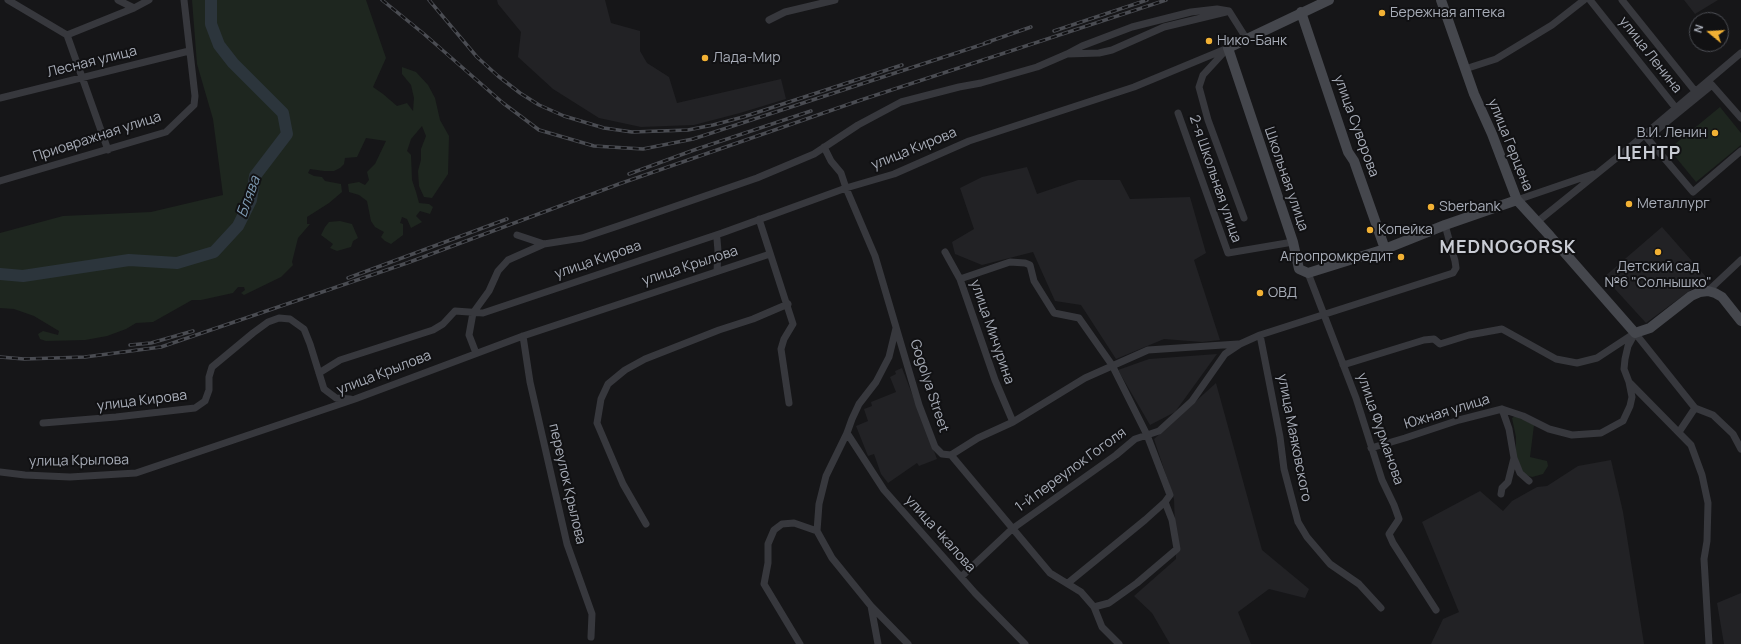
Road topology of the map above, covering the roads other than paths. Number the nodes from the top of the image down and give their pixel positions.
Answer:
1 (8, 0) edge
2 (118, 0) edge
3 (149, 0) edge
4 (184, 0) edge
5 (835, 0) edge
6 (1328, 0) edge
7 (1442, 0) edge
8 (1584, 0) edge
9 (1590, 0) edge
10 (1622, 0) edge
11 (134, 8) junction
12 (1229, 11) junction
13 (1301, 12) junction
14 (770, 20) dead end
15 (67, 35) junction
16 (1246, 38) junction
17 (1228, 48) junction
18 (189, 51) junction
19 (1741, 53) edge
20 (1067, 54) junction
21 (1465, 69) junction
22 (82, 79) junction
23 (1695, 91) junction
24 (0, 98) edge
25 (1675, 107) junction
26 (1178, 113) dead end
27 (1741, 118) edge
28 (824, 147) junction
29 (108, 150) junction
30 (1741, 151) edge
31 (1597, 173) junction
32 (0, 181) edge
33 (846, 188) junction
34 (1516, 200) junction
35 (1244, 218) dead end
36 (759, 219) junction
37 (1537, 222) junction
38 (1445, 225) junction
39 (517, 235) dead end
40 (717, 239) dead end
41 (1293, 242) junction
42 (544, 244) junction
43 (1385, 249) junction
44 (945, 252) dead end
45 (770, 254) junction
46 (1741, 260) edge
47 (716, 271) junction
48 (1308, 273) junction
49 (960, 279) junction
50 (1708, 290) junction
51 (788, 304) junction
52 (473, 313) junction
53 (1323, 315) junction
54 (1741, 321) edge
55 (896, 327) junction
56 (1635, 333) junction
57 (1260, 335) junction
58 (523, 336) junction
59 (1240, 344) junction
60 (476, 353) junction
61 (1114, 365) junction
62 (1343, 365) junction
63 (319, 373) junction
64 (1629, 382) junction
65 (355, 399) junction
66 (788, 403) dead end
67 (1695, 408) junction
68 (1502, 409) junction
69 (1013, 422) junction
70 (43, 423) dead end
71 (1679, 432) junction
72 (847, 433) junction
73 (1147, 435) junction
74 (1371, 448) junction
75 (1741, 449) edge
76 (951, 455) junction
77 (1514, 458) junction
78 (0, 472) edge
79 (1529, 481) dead end
80 (1501, 494) dead end
81 (1165, 502) junction
82 (646, 524) dead end
83 (1012, 529) junction
84 (817, 531) junction
85 (961, 577) junction
86 (1068, 583) junction
87 (870, 606) junction
88 (1094, 607) junction
89 (1381, 608) dead end
90 (1436, 610) dead end
91 (591, 637) dead end
92 (800, 644) edge
93 (878, 644) edge
94 (908, 644) edge
95 (1025, 644) edge
96 (1119, 644) edge
97 (1709, 644) edge

1 - 15 street
2 - 11 street
3 - 11 street
4 - 18 street
5 - 14 street
6 - 13 street
7 - 21 street, улица Герцена
8 - 21 street
9 - 25 street, улица Ленина
10 - 23 street, улица Ленина
11 - 15 street
12 - 16 street
12 - 20 street
12 - 20 street
13 - 16 street
13 - 43 street, улица Суворова
15 - 22 street
16 - 17 street
17 - 33 street, улица Кирова
17 - 35 street
17 - 41 street, Школьная улица
18 - 22 street, Лесная улица
18 - 29 street, Приовражная улица
19 - 23 street
20 - 28 street
21 - 34 street, улица Герцена
22 - 24 street, Лесная улица
22 - 29 street
23 - 25 street
25 - 31 street
26 - 41 street, 2-я Школьная улица
27 - 30 street
28 - 33 street, Gogolya Street
28 - 42 street
29 - 32 street, Приовражная улица
31 - 34 street
31 - 37 street
33 - 36 street, улица Кирова
33 - 55 street, Gogolya Street
34 - 37 street, улица Герцена
34 - 38 street
36 - 45 street
36 - 52 street, улица Кирова
37 - 56 street, улица Герцена
38 - 43 street
38 - 53 street
39 - 42 street
40 - 47 street
41 - 48 street, Школьная улица
42 - 52 street
43 - 48 street
44 - 49 street, улица Мичурина
45 - 47 street, улица Крылова
45 - 51 street
46 - 50 street
47 - 58 street, улица Крылова
48 - 53 street, Школьная улица
49 - 61 street
49 - 69 street, улица Мичурина
50 - 54 street
50 - 56 street
51 - 66 street
51 - 82 street
52 - 60 street
52 - 63 street, улица Кирова
53 - 57 street
53 - 62 street, улица Фурманова
55 - 72 street
55 - 76 street, Gogolya Street
56 - 62 street
56 - 64 street, Южная улица
56 - 67 street
57 - 59 street
57 - 89 street, улица Маяковского
58 - 60 street, улица Крылова
58 - 91 street, переулок Крылова
59 - 61 street
59 - 73 street, 1-й переулок Гоголя
60 - 65 street, улица Крылова
61 - 69 street
61 - 73 street
62 - 74 street, улица Фурманова
63 - 65 street
63 - 70 street, улица Кирова
64 - 68 street, Южная улица
64 - 71 street
65 - 78 street, улица Крылова
67 - 71 street
67 - 75 street
68 - 74 street, Южная улица
68 - 77 street
69 - 76 street
71 - 97 street
72 - 84 street
72 - 85 street, улица Чкалова
73 - 81 street
73 - 83 street, 1-й переулок Гоголя
74 - 90 street, улица Фурманова
76 - 83 street, Gogolya Street
77 - 79 street
77 - 80 street
81 - 86 street
81 - 88 street
83 - 85 street, 1-й переулок Гоголя
83 - 86 street, Gogolya Street
84 - 87 street
84 - 92 street
85 - 95 street, улица Чкалова
86 - 88 street, Gogolya Street
87 - 93 street
87 - 94 street
88 - 96 street, Gogolya Street

